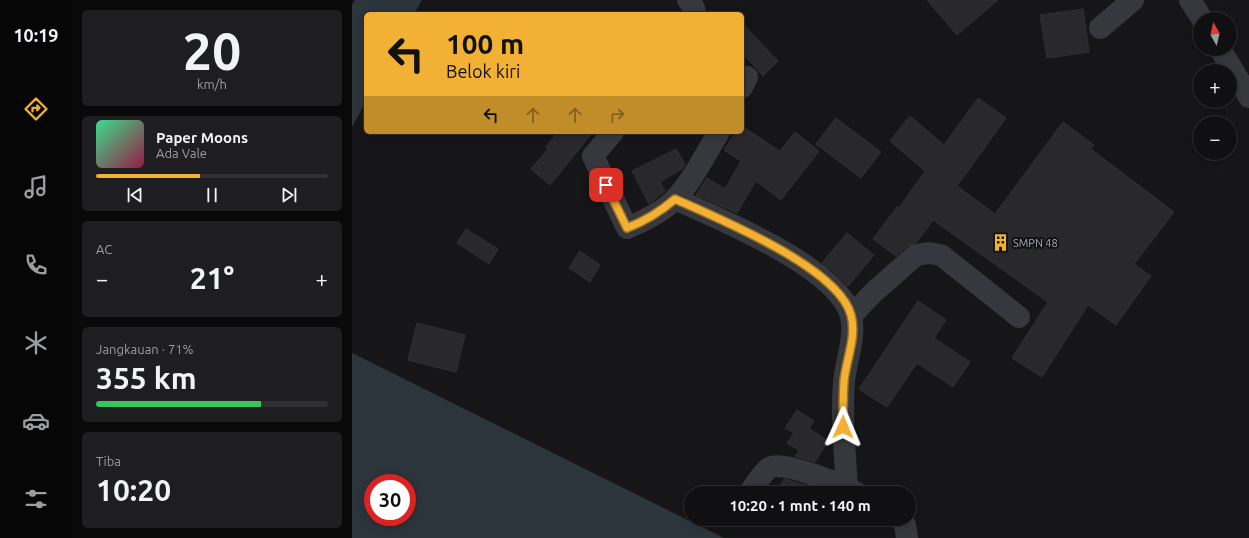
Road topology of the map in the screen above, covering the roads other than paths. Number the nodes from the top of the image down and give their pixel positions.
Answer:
1 (688, 0) edge
2 (1133, 0) edge
3 (1190, 0) edge
4 (695, 12) edge
5 (1198, 12) edge
6 (1100, 28) dead end
7 (1224, 56) edge
8 (1249, 97) edge
9 (611, 134) edge
10 (718, 134) edge
11 (675, 199) junction
12 (851, 316) junction
13 (1019, 317) dead end
14 (754, 486) edge
15 (843, 486) edge
16 (851, 486) edge
17 (905, 526) edge
18 (908, 538) edge

1 - 4 street
2 - 6 street
3 - 5 street
7 - 8 street
9 - 11 street
10 - 11 street
11 - 12 street
12 - 13 street
12 - 16 street
14 - 15 street
17 - 18 street

